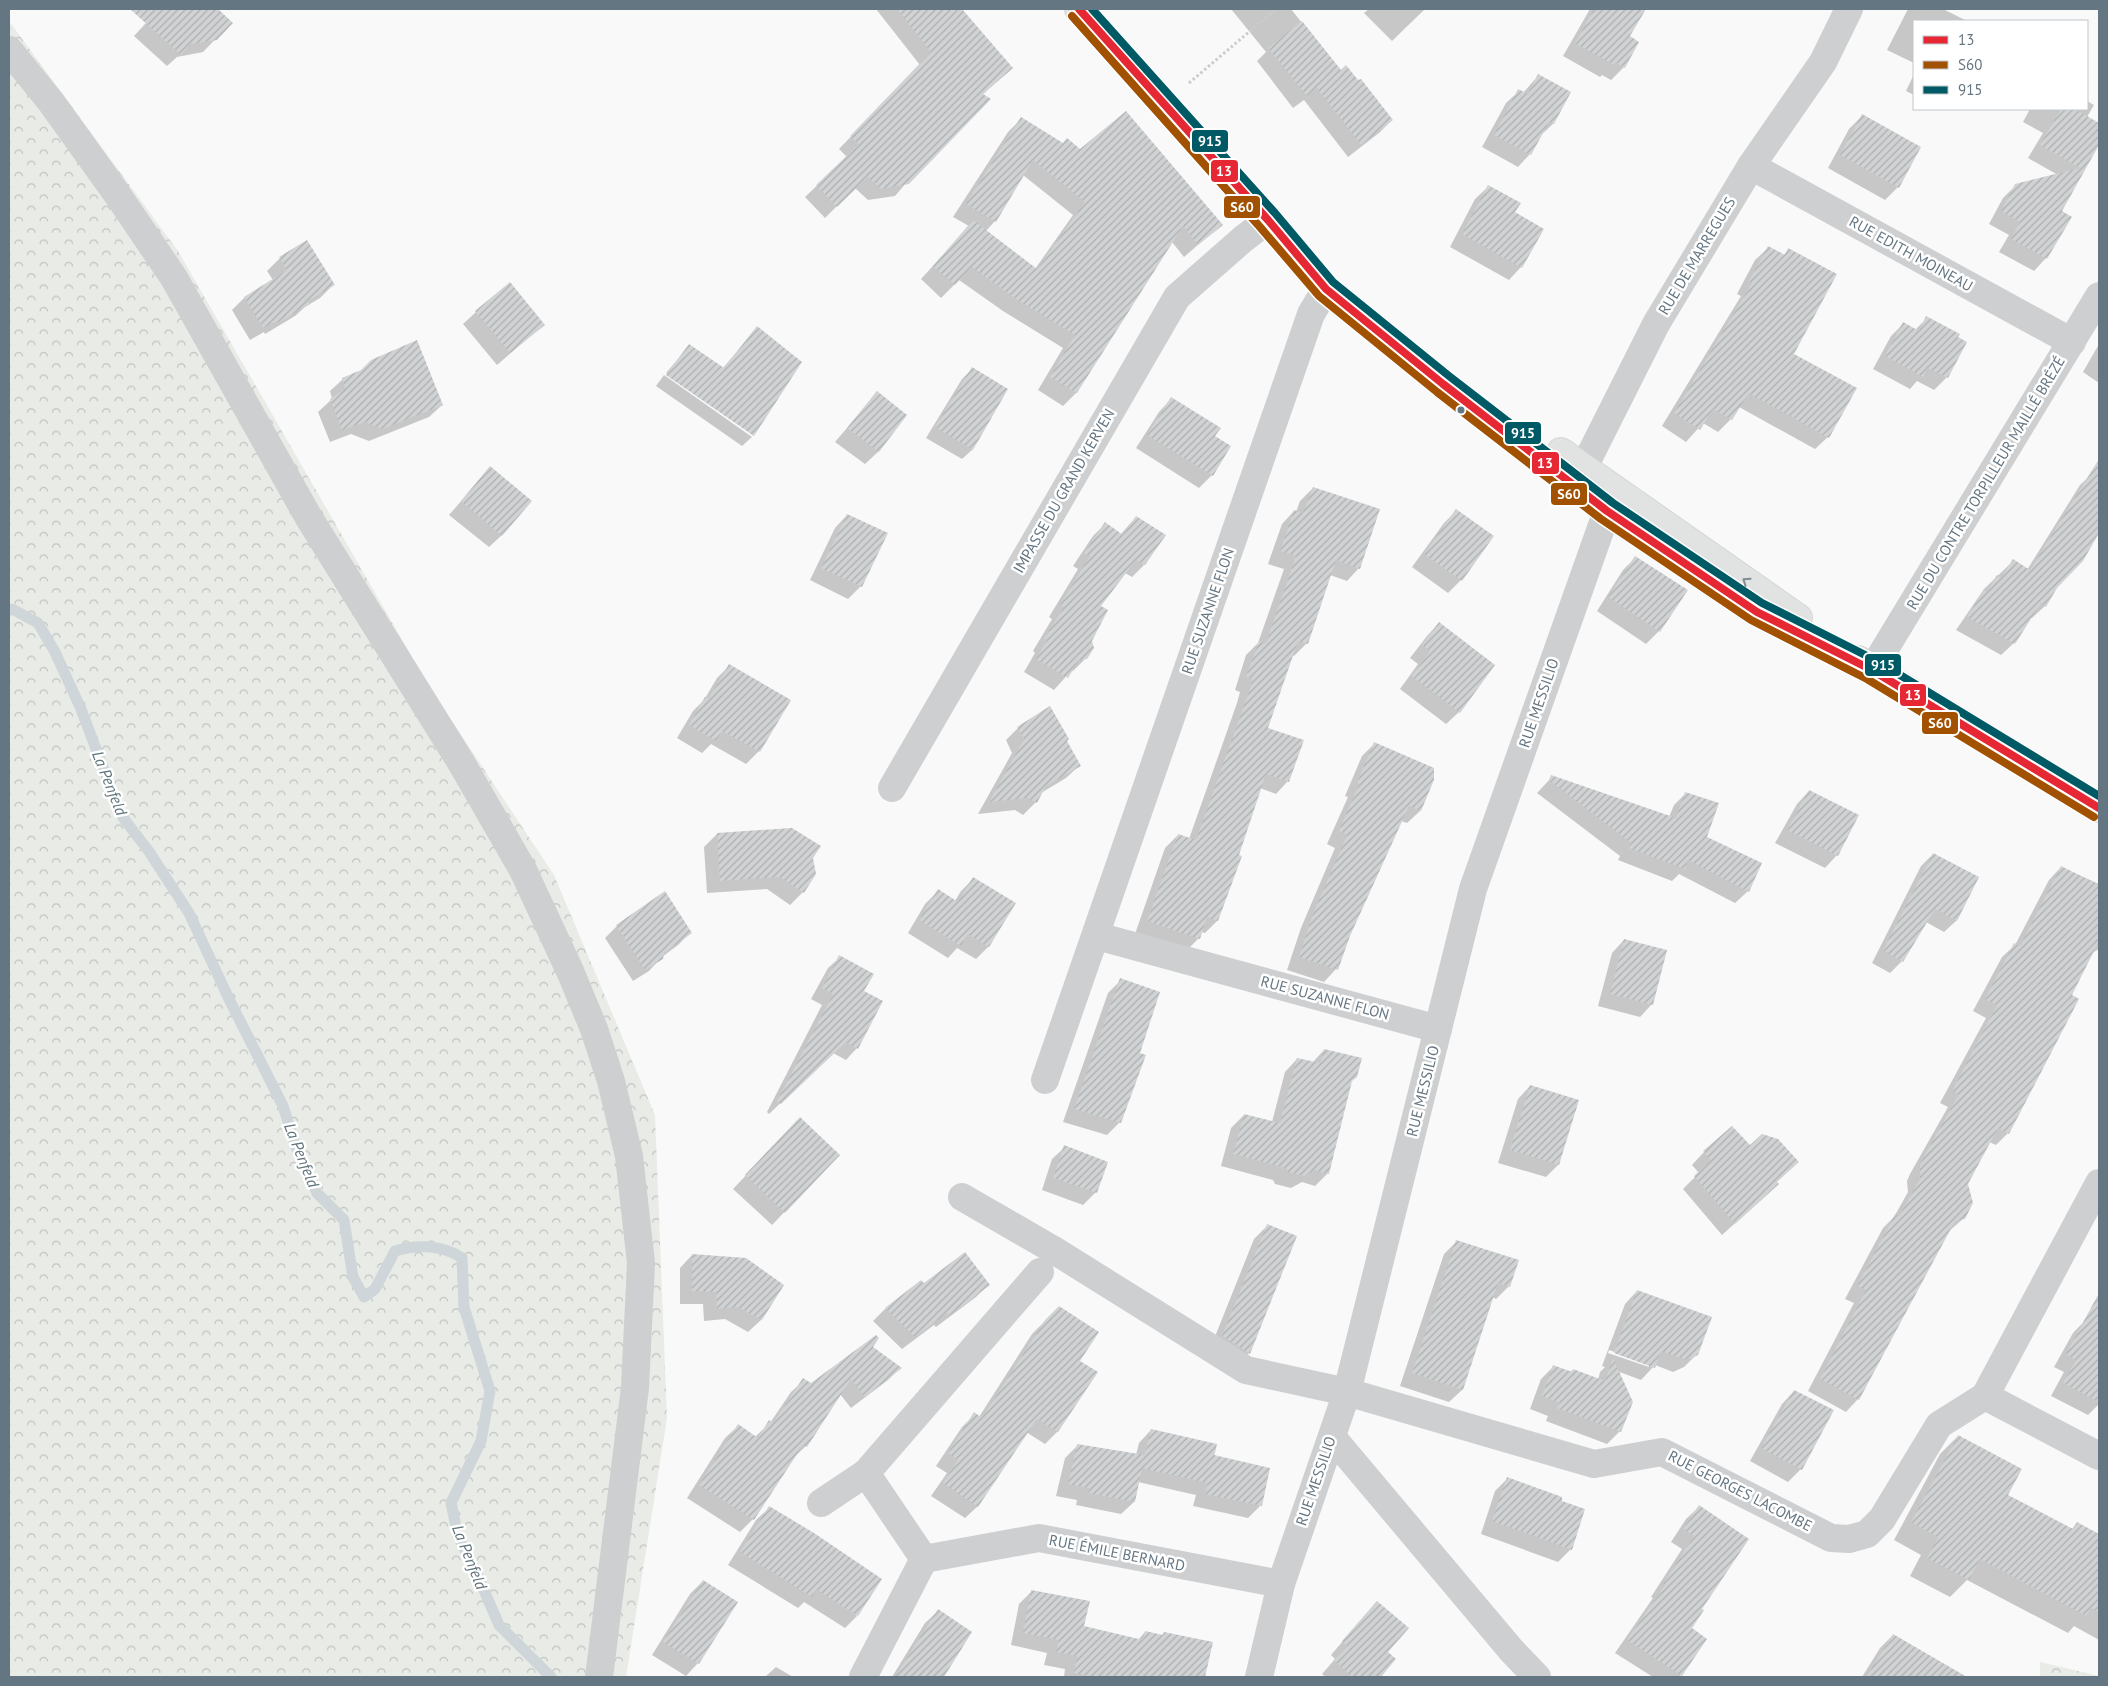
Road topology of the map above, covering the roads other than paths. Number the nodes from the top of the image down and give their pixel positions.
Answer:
1 (1079, 9) edge
2 (1849, 9) edge
3 (9, 50) edge
4 (1751, 166) junction
5 (1268, 220) junction
6 (1326, 289) junction
7 (2099, 296) edge
8 (2072, 342) junction
9 (1583, 469) junction
10 (1607, 511) junction
11 (1872, 670) junction
12 (892, 788) dead end
13 (2099, 808) edge
14 (1096, 936) junction
15 (1438, 1029) junction
16 (1045, 1080) dead end
17 (2099, 1183) edge
18 (962, 1197) dead end
19 (1040, 1272) dead end
20 (1347, 1392) junction
21 (1985, 1396) junction
22 (1332, 1437) junction
23 (2099, 1456) edge
24 (866, 1473) junction
25 (821, 1503) dead end
26 (924, 1559) junction
27 (1281, 1584) junction
28 (599, 1677) edge
29 (863, 1677) edge
30 (1259, 1677) edge
31 (1537, 1677) edge

1 - 5 main road
2 - 4 street, RUE DE MARREGUES
3 - 28 street
4 - 8 street, RUE EDITH MOINEAU
4 - 9 street, RUE DE MARREGUES
5 - 6 main road
5 - 9 main road
5 - 12 street, IMPASSE DU GRAND KERVEN
6 - 10 main road
6 - 14 street, RUE SUZANNE FLON
7 - 8 street, RUE DU CONTRE TORPILLEUR MAILLÉ BRÉZÉ
8 - 11 street, RUE DU CONTRE TORPILLEUR MAILLÉ BRÉZÉ
9 - 10 street
11 -> 9 main road
10 - 11 main road
10 - 15 street, RUE MESSILIO
11 - 13 main road
14 - 15 street, RUE SUZANNE FLON
14 - 16 street, RUE SUZANNE FLON
15 - 20 street, RUE MESSILIO
17 - 21 street, RUE GEORGES LACOMBE
18 - 20 street, RUE GEORGES LACOMBE
19 - 24 street
20 - 21 street, RUE GEORGES LACOMBE
20 - 22 street, RUE MESSILIO
21 - 23 street
22 - 27 street, RUE MESSILIO
22 - 31 street
24 - 25 street
24 - 26 street
26 - 27 street, RUE ÉMILE BERNARD
26 - 29 street
27 - 30 street, RUE MESSILIO

